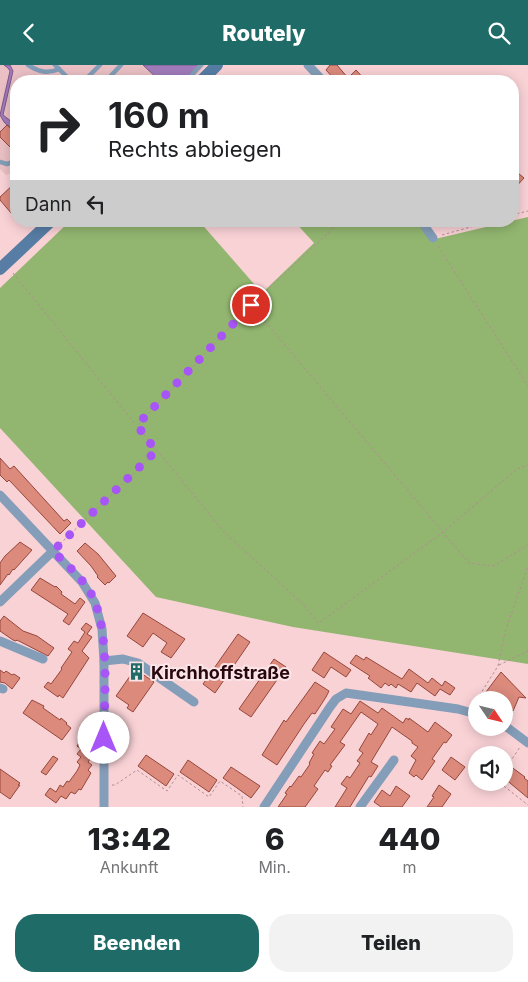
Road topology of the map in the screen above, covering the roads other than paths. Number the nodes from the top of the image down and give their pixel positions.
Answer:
1 (28, 65) edge
2 (100, 65) edge
3 (121, 65) edge
4 (201, 65) edge
5 (218, 65) edge
6 (308, 65) edge
7 (57, 67) edge
8 (90, 75) edge
9 (112, 75) edge
10 (192, 75) edge
11 (207, 75) edge
12 (317, 75) edge
13 (45, 227) edge
14 (425, 227) edge
15 (433, 238) road end
16 (2, 267) edge
17 (0, 495) edge
18 (53, 551) junction
19 (0, 602) edge
20 (0, 641) edge
21 (43, 659) dead end
22 (104, 661) junction
23 (194, 702) dead end
24 (468, 712) edge
25 (513, 732) edge
26 (527, 742) edge
27 (394, 760) dead end
28 (104, 807) edge
29 (264, 807) edge
30 (360, 807) edge

1 - 7 lane
2 - 8 lane
3 - 9 lane
4 - 10 lane
5 - 11 main road
6 - 12 street
13 - 16 main road
14 - 15 street
17 - 18 street
18 - 19 street
18 - 22 street
20 - 21 street
22 - 23 street
22 - 28 street
24 - 29 street
25 - 26 street
27 - 30 street

